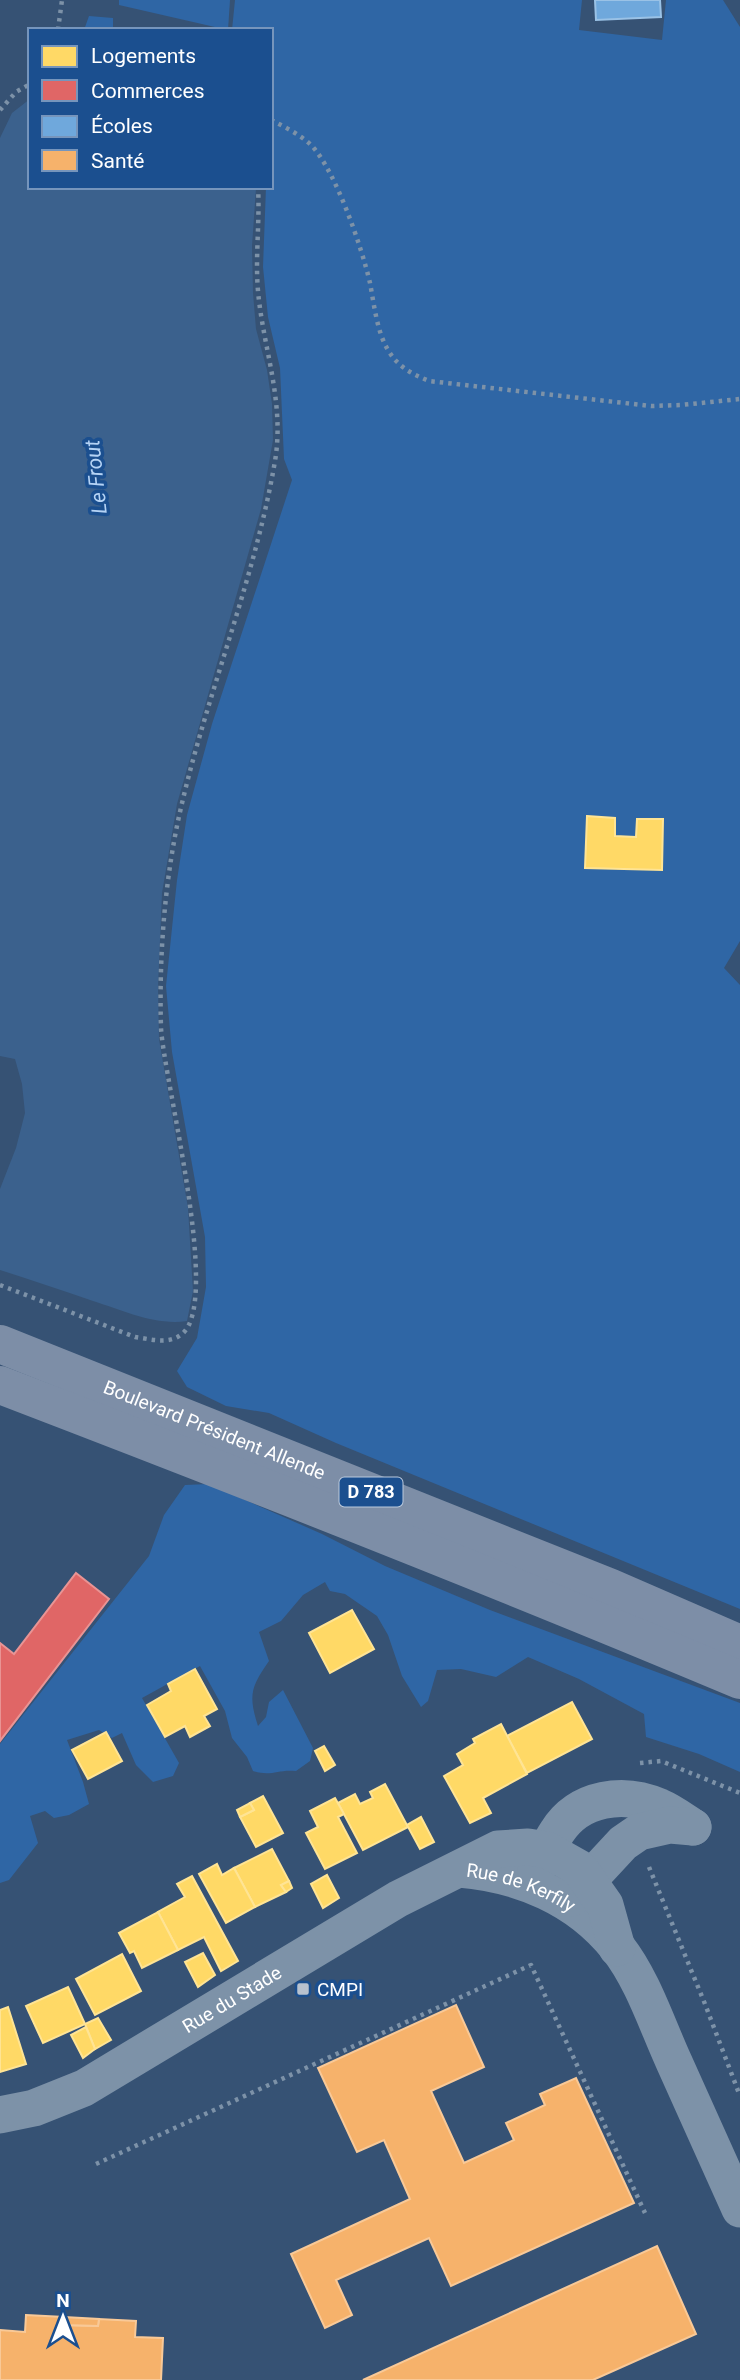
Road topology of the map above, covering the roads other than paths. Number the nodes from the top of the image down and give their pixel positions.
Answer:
1 (0, 1344) edge
2 (0, 1385) edge
3 (740, 1644) edge
4 (740, 1680) edge
5 (547, 1850) junction
6 (459, 1869) junction
7 (528, 1884) junction
8 (578, 1891) junction
9 (0, 2115) edge
10 (740, 2208) edge

1 - 3 main road, Boulevard Président Allende / D 783
2 - 4 main road, Boulevard Président Allende / D 783
5 - 6 street, Rue de Kerfily
5 - 7 street
5 - 8 street, Rue de Kerfily
5 - 8 street
6 - 7 street, Rue de Kerfily
6 - 9 street, Rue du Stade
7 - 8 street, Rue de Kerfily
8 - 10 street, Rue de Kerfily

